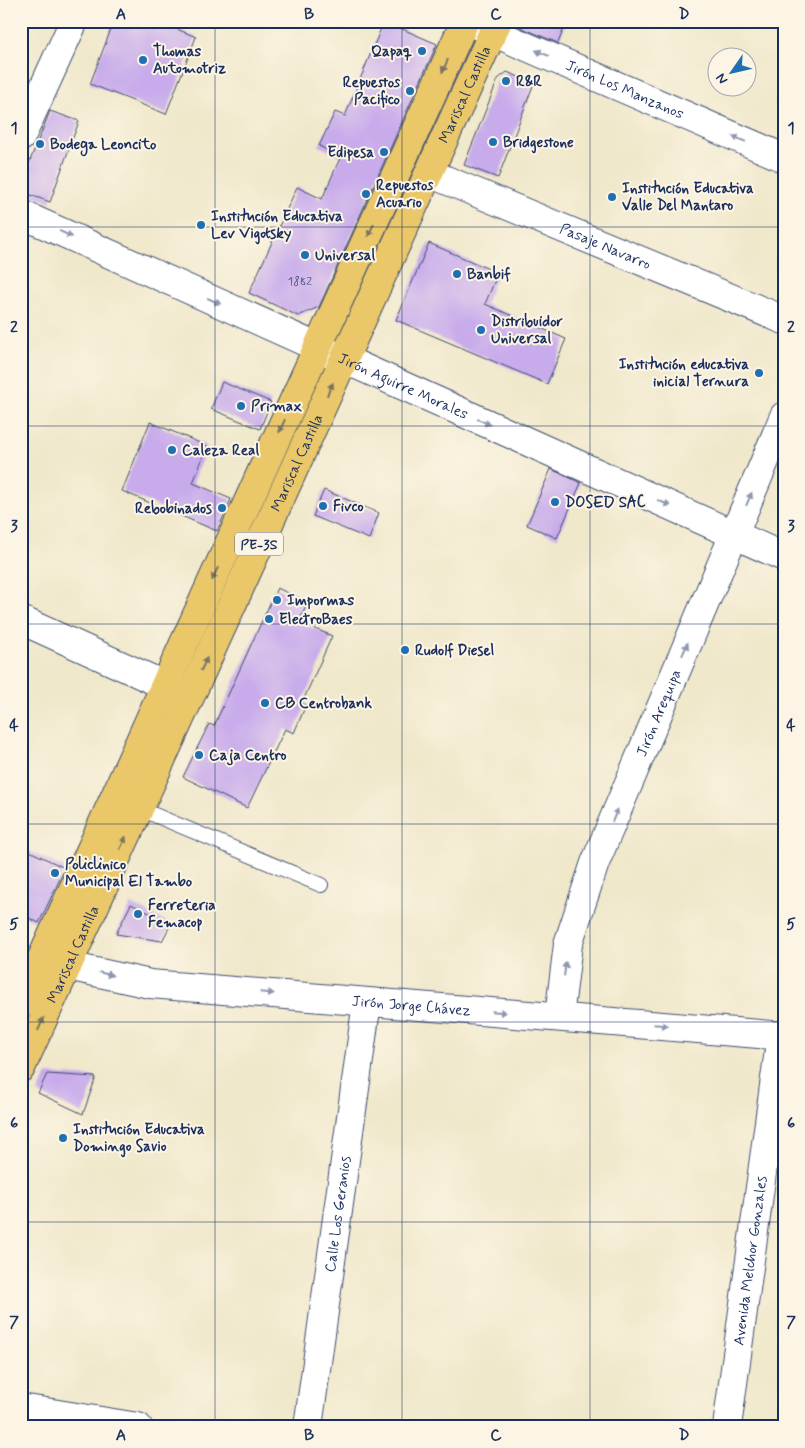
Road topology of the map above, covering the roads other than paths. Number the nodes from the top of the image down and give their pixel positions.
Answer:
1 (74, 21) edge
2 (466, 21) edge
3 (495, 27) edge
4 (21, 136) edge
5 (784, 158) edge
6 (429, 173) junction
7 (21, 214) edge
8 (784, 320) edge
9 (318, 347) junction
10 (344, 358) junction
11 (784, 416) edge
12 (734, 534) junction
13 (784, 557) edge
14 (21, 620) edge
15 (165, 685) junction
16 (189, 696) junction
17 (138, 808) junction
18 (321, 885) dead end
19 (55, 961) junction
20 (368, 1002) junction
21 (21, 1004) edge
22 (559, 1017) junction
23 (783, 1035) edge
24 (21, 1068) edge
25 (21, 1408) edge
26 (138, 1427) edge
27 (308, 1427) edge
28 (726, 1427) edge

1 - 4 street
2 - 3 street, Jirón Los Manzanos
2 -> 9 highway, Mariscal Castilla / PE-3S
5 -> 3 street, Jirón Los Manzanos
3 - 6 highway, Mariscal Castilla / PE-3S
6 - 8 street, Pasaje Navarro
6 - 10 highway, Mariscal Castilla / PE-3S
7 -> 9 street, Jirón Aguirre Morales
9 - 10 street, Jirón Aguirre Morales
9 -> 15 highway, Mariscal Castilla / PE-3S
10 -> 12 street, Jirón Aguirre Morales
16 -> 10 highway, Mariscal Castilla / PE-3S
12 -> 11 street, Jirón Arequipa
12 - 13 street, Jirón Aguirre Morales
22 -> 12 street, Jirón Arequipa
14 - 15 street
15 - 16 street
15 - 19 highway, Mariscal Castilla / PE-3S
16 - 17 highway, Mariscal Castilla / PE-3S
17 - 18 lane
19 -> 17 highway, Mariscal Castilla / PE-3S
19 -> 20 street, Jirón Jorge Chávez
19 - 21 highway, Mariscal Castilla / PE-3S
24 -> 19 highway, Mariscal Castilla / PE-3S
20 -> 22 street, Jirón Jorge Chávez
20 - 27 street, Calle Los Geranios
22 -> 23 street, Jirón Jorge Chávez
23 - 28 street, Avenida Melchor Gonzales
25 - 26 street

